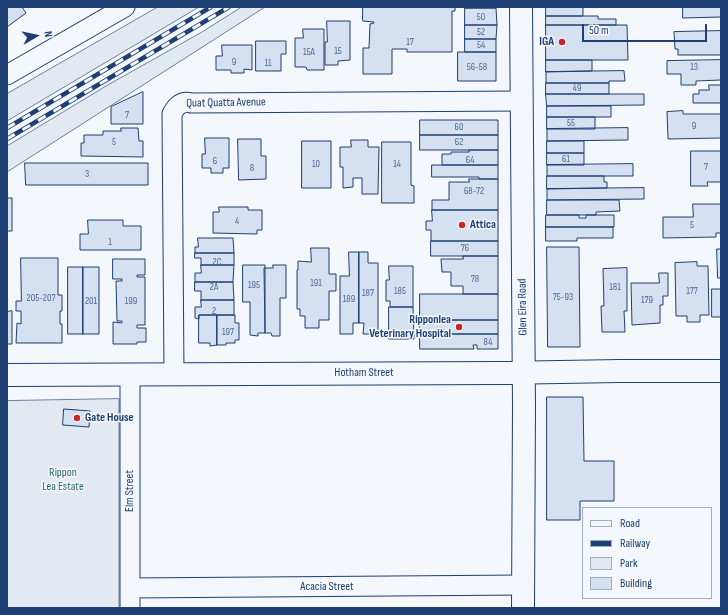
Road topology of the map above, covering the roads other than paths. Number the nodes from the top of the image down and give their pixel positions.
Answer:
1 (125, 7) edge
2 (521, 7) edge
3 (7, 75) edge
4 (522, 101) junction
5 (721, 371) edge
6 (524, 373) junction
7 (130, 374) junction
8 (174, 374) junction
9 (7, 375) edge
10 (523, 585) junction
11 (130, 588) junction
12 (130, 608) edge
13 (523, 608) edge

1 - 3 street
2 - 4 main road, Glen Eira Road
4 - 6 main road, Glen Eira Road
4 - 8 street, Quat Quatta Avenue
5 - 6 main road, Hotham Street
6 - 8 main road, Hotham Street
6 - 10 main road, Glen Eira Road
7 - 8 main road, Hotham Street
7 - 9 main road, Hotham Street
7 - 11 street, Elm Street
10 - 11 street, Acacia Street
10 - 13 main road, Glen Eira Road
11 - 12 street, Elm Street

